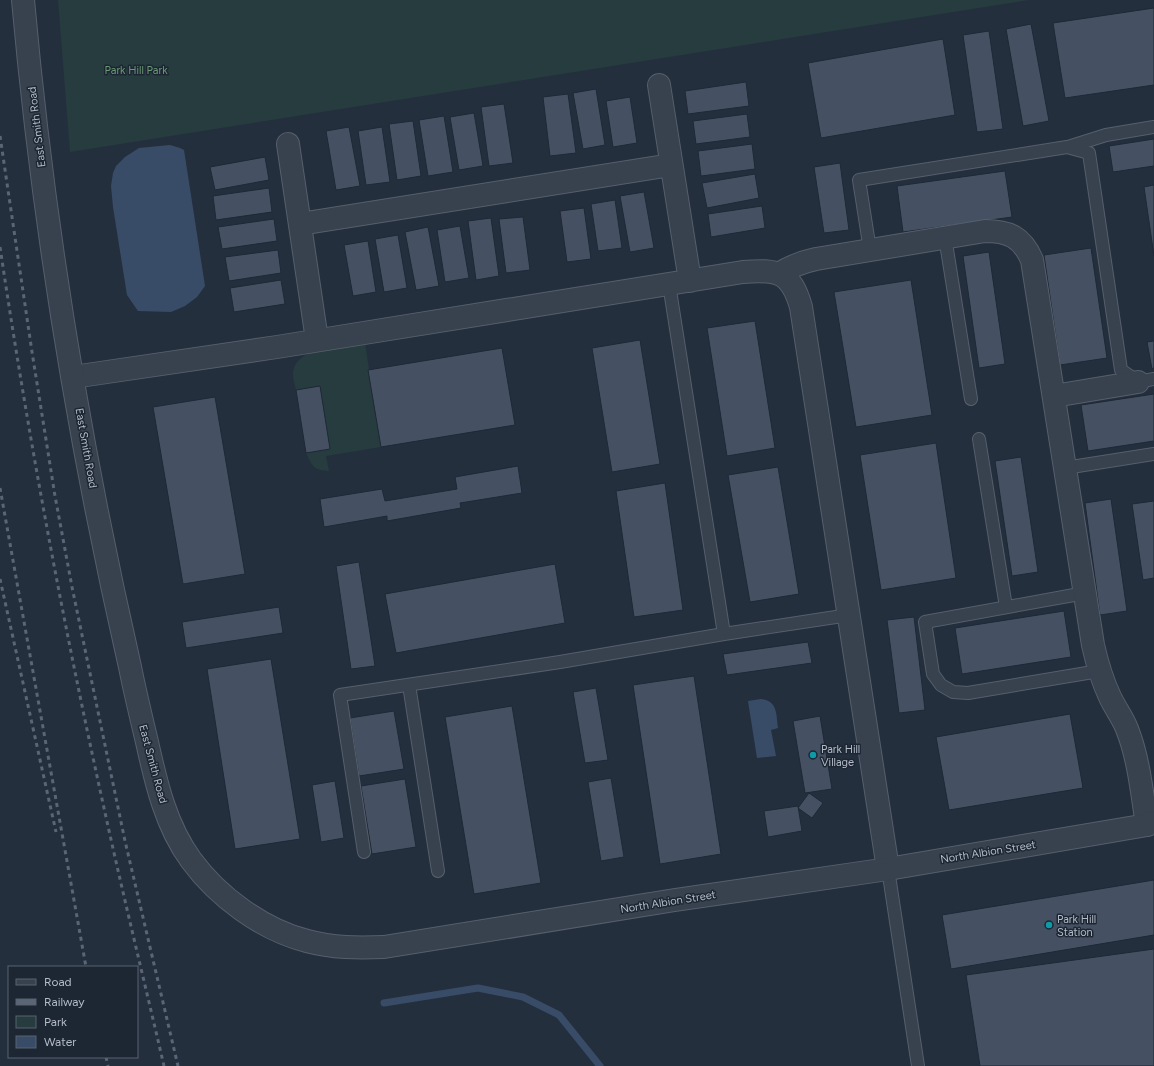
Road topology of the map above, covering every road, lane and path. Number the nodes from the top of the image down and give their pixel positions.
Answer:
1 (23, 0) edge
2 (659, 85) dead end
3 (1154, 128) edge
4 (288, 144) dead end
5 (1067, 147) junction
6 (671, 165) junction
7 (300, 224) junction
8 (945, 237) junction
9 (870, 250) junction
10 (779, 274) junction
11 (680, 282) junction
12 (317, 340) junction
13 (73, 377) junction
14 (1146, 381) edge
15 (1054, 396) junction
16 (971, 399) dead end
17 (979, 439) dead end
18 (1154, 454) edge
19 (1065, 468) junction
20 (1085, 593) junction
21 (1006, 607) junction
22 (850, 615) junction
23 (724, 634) junction
24 (1099, 671) junction
25 (409, 685) junction
26 (1152, 825) edge
27 (364, 852) dead end
28 (888, 869) junction
29 (438, 871) dead end
30 (206, 879) joint
31 (918, 1066) edge

1 - 13 street, East Smith Road
2 - 6 street
3 - 5 lane
4 - 7 street
5 - 9 lane
5 - 14 lane
6 - 7 street
6 - 11 street
7 - 12 street
8 - 9 street
8 - 15 street
8 - 16 lane
9 - 10 street
10 - 11 street
10 - 22 street
11 - 12 street
11 - 23 lane
12 - 13 street
13 - 30 street, East Smith Road
14 - 15 street
15 - 19 street
17 - 21 lane
18 - 19 lane
19 - 20 street
20 - 21 lane
20 - 24 street
21 - 24 lane
22 - 23 lane
22 - 28 street
23 - 25 lane
24 - 26 street
25 - 27 lane
25 - 29 lane
26 - 28 street, North Albion Street
28 - 30 street, North Albion Street
28 - 31 lane

